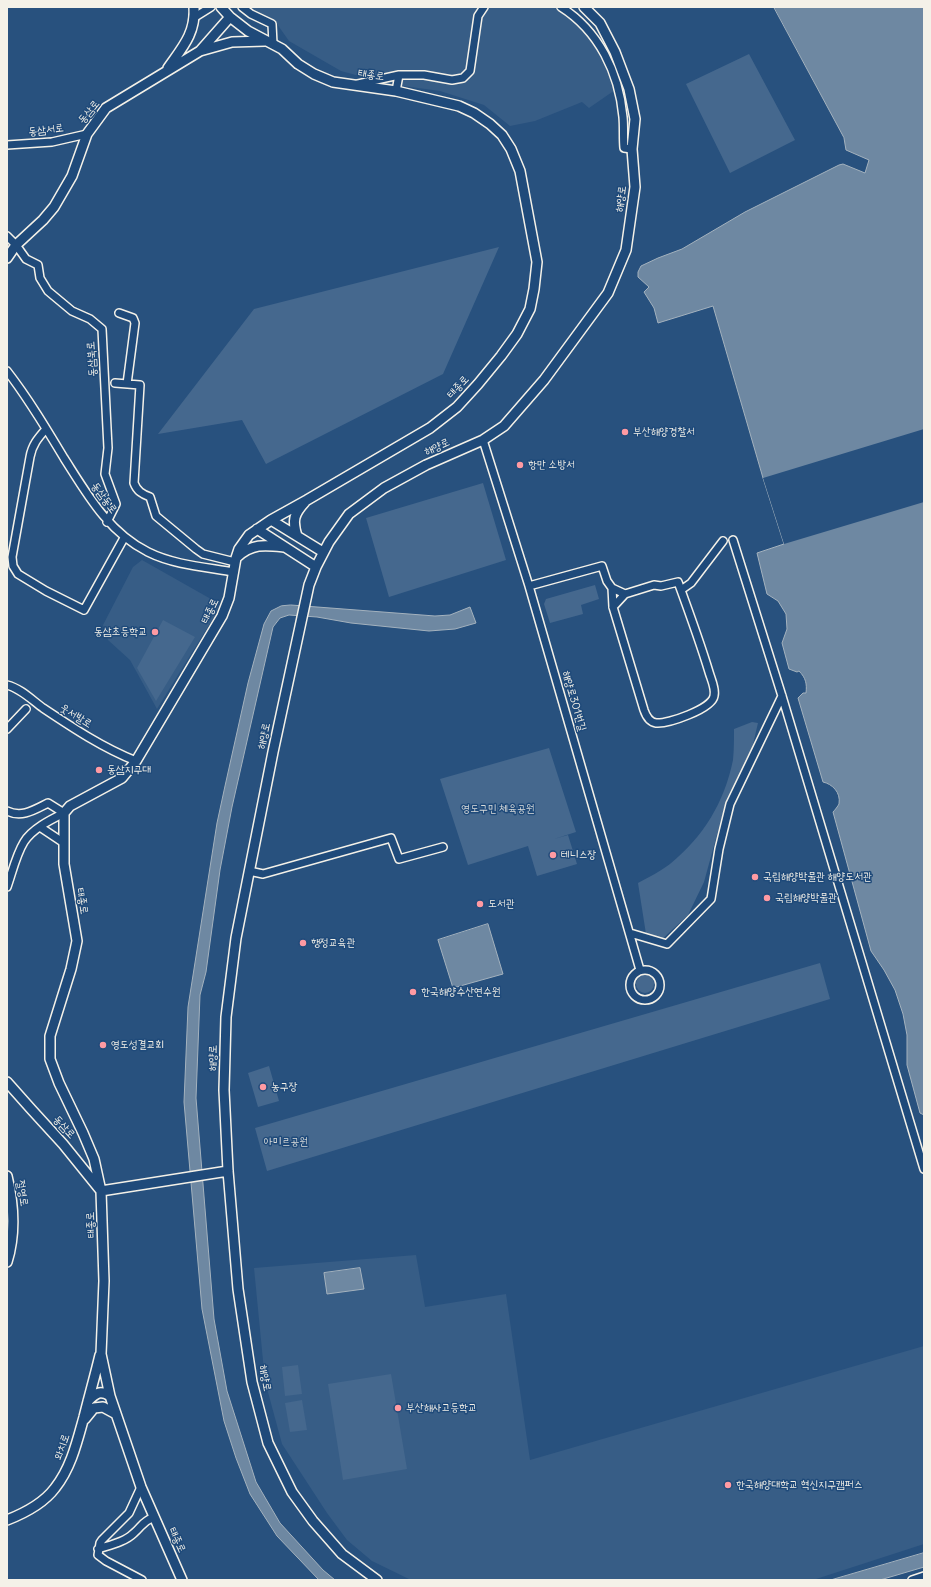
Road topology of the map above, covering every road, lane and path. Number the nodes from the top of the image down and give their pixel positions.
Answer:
1 (194, 7) edge
2 (211, 7) edge
3 (221, 7) edge
4 (242, 7) edge
5 (484, 7) edge
6 (561, 7) edge
7 (584, 7) edge
8 (195, 17) junction
9 (230, 17) junction
10 (269, 42) junction
11 (200, 51) junction
12 (165, 72) junction
13 (399, 75) junction
14 (354, 85) junction
15 (396, 91) junction
16 (87, 134) junction
17 (7, 145) edge
18 (632, 149) junction
19 (7, 236) edge
20 (16, 245) junction
21 (7, 258) edge
22 (119, 313) dead end
23 (7, 371) edge
24 (115, 383) dead end
25 (127, 384) junction
26 (46, 429) junction
27 (483, 440) junction
28 (307, 500) junction
29 (271, 520) junction
30 (107, 522) junction
31 (257, 528) junction
32 (297, 536) junction
33 (124, 538) junction
34 (733, 540) dead end
35 (723, 541) dead end
36 (287, 547) junction
37 (323, 552) junction
38 (236, 560) junction
39 (316, 567) junction
40 (234, 572) junction
41 (529, 586) junction
42 (612, 588) junction
43 (681, 590) junction
44 (625, 594) junction
45 (613, 607) junction
46 (7, 685) edge
47 (782, 696) junction
48 (26, 709) dead end
49 (7, 729) edge
50 (136, 761) junction
51 (7, 811) edge
52 (64, 813) junction
53 (40, 827) junction
54 (64, 843) junction
55 (443, 847) dead end
56 (249, 871) junction
57 (7, 887) edge
58 (630, 933) junction
59 (640, 970) junction
60 (7, 1082) edge
61 (924, 1169) edge
62 (228, 1171) junction
63 (7, 1176) edge
64 (101, 1191) junction
65 (7, 1262) edge
66 (101, 1354) junction
67 (110, 1396) junction
68 (88, 1401) junction
69 (116, 1414) junction
70 (83, 1421) junction
71 (141, 1487) junction
72 (154, 1517) junction
73 (7, 1520) edge
74 (98, 1552) junction
75 (924, 1576) edge
76 (142, 1580) edge
77 (182, 1580) edge
78 (377, 1580) edge
79 (912, 1580) edge

1 - 8 main road
2 - 8 street
3 - 9 main road, 태종로
4 - 10 street
5 - 13 street
6 - 18 street
7 - 18 main road, 해양로
8 - 12 main road
9 - 10 main road, 태종로
9 - 11 main road, 동삼로
10 - 11 main road
10 - 14 main road, 태종로
11 - 12 main road, 동삼로
12 - 16 main road, 동삼로
13 - 14 street
13 - 15 street
14 - 15 main road, 태종로
15 - 28 main road, 태종로
16 - 17 street, 동삼서로
16 - 20 main road, 동삼로
18 - 27 main road, 해양로
19 - 20 street, 동삼북로
20 - 21 main road, 동삼로
20 - 30 street, 동삼북로
22 - 25 street
23 - 26 street, 동삼동로
24 - 25 street
25 - 38 street
26 - 30 street, 동삼동로
26 - 33 street
27 - 37 main road, 해양로
27 - 41 street, 해양로301번길
28 - 29 main road, 태종로
28 - 32 main road
29 - 31 main road, 태종로
29 - 32 main road
30 - 33 street, 동삼동로
31 - 36 main road
31 - 38 main road, 태종로
32 - 37 main road
33 - 40 street, 동삼동로
34 - 47 street
35 - 43 street
36 - 38 main road
36 - 39 main road
37 - 39 main road, 해양로
38 - 40 main road, 태종로
39 - 56 main road, 해양로
40 - 50 main road, 태종로
41 - 42 street
41 - 58 street, 해양로301번길
42 - 44 street
42 - 45 street
43 - 44 street
43 - 45 street
44 - 45 street
46 - 50 street, 웃서발로
47 - 58 street
47 - 61 street
48 - 49 street
50 - 52 main road, 태종로
51 - 52 street
52 - 53 street
52 - 54 main road, 태종로
53 - 54 street
53 - 57 street
54 - 64 main road, 태종로
55 - 56 street
56 - 62 main road, 해양로
58 - 59 street, 해양로301번길
59 - 59 street
60 - 64 main road, 동삼로
62 - 64 main road
62 - 78 main road, 해양로
63 - 65 main road, 절영로
64 - 66 main road, 태종로
66 - 67 main road, 태종로
66 - 68 main road, 와치로
67 - 68 main road
67 - 69 main road, 태종로
68 - 70 main road, 와치로
69 - 70 main road
69 - 71 main road, 태종로
70 - 73 main road, 와치로
71 - 72 main road, 태종로
71 - 74 street
72 - 74 street
72 - 77 main road, 태종로
74 - 76 street
75 - 79 street

